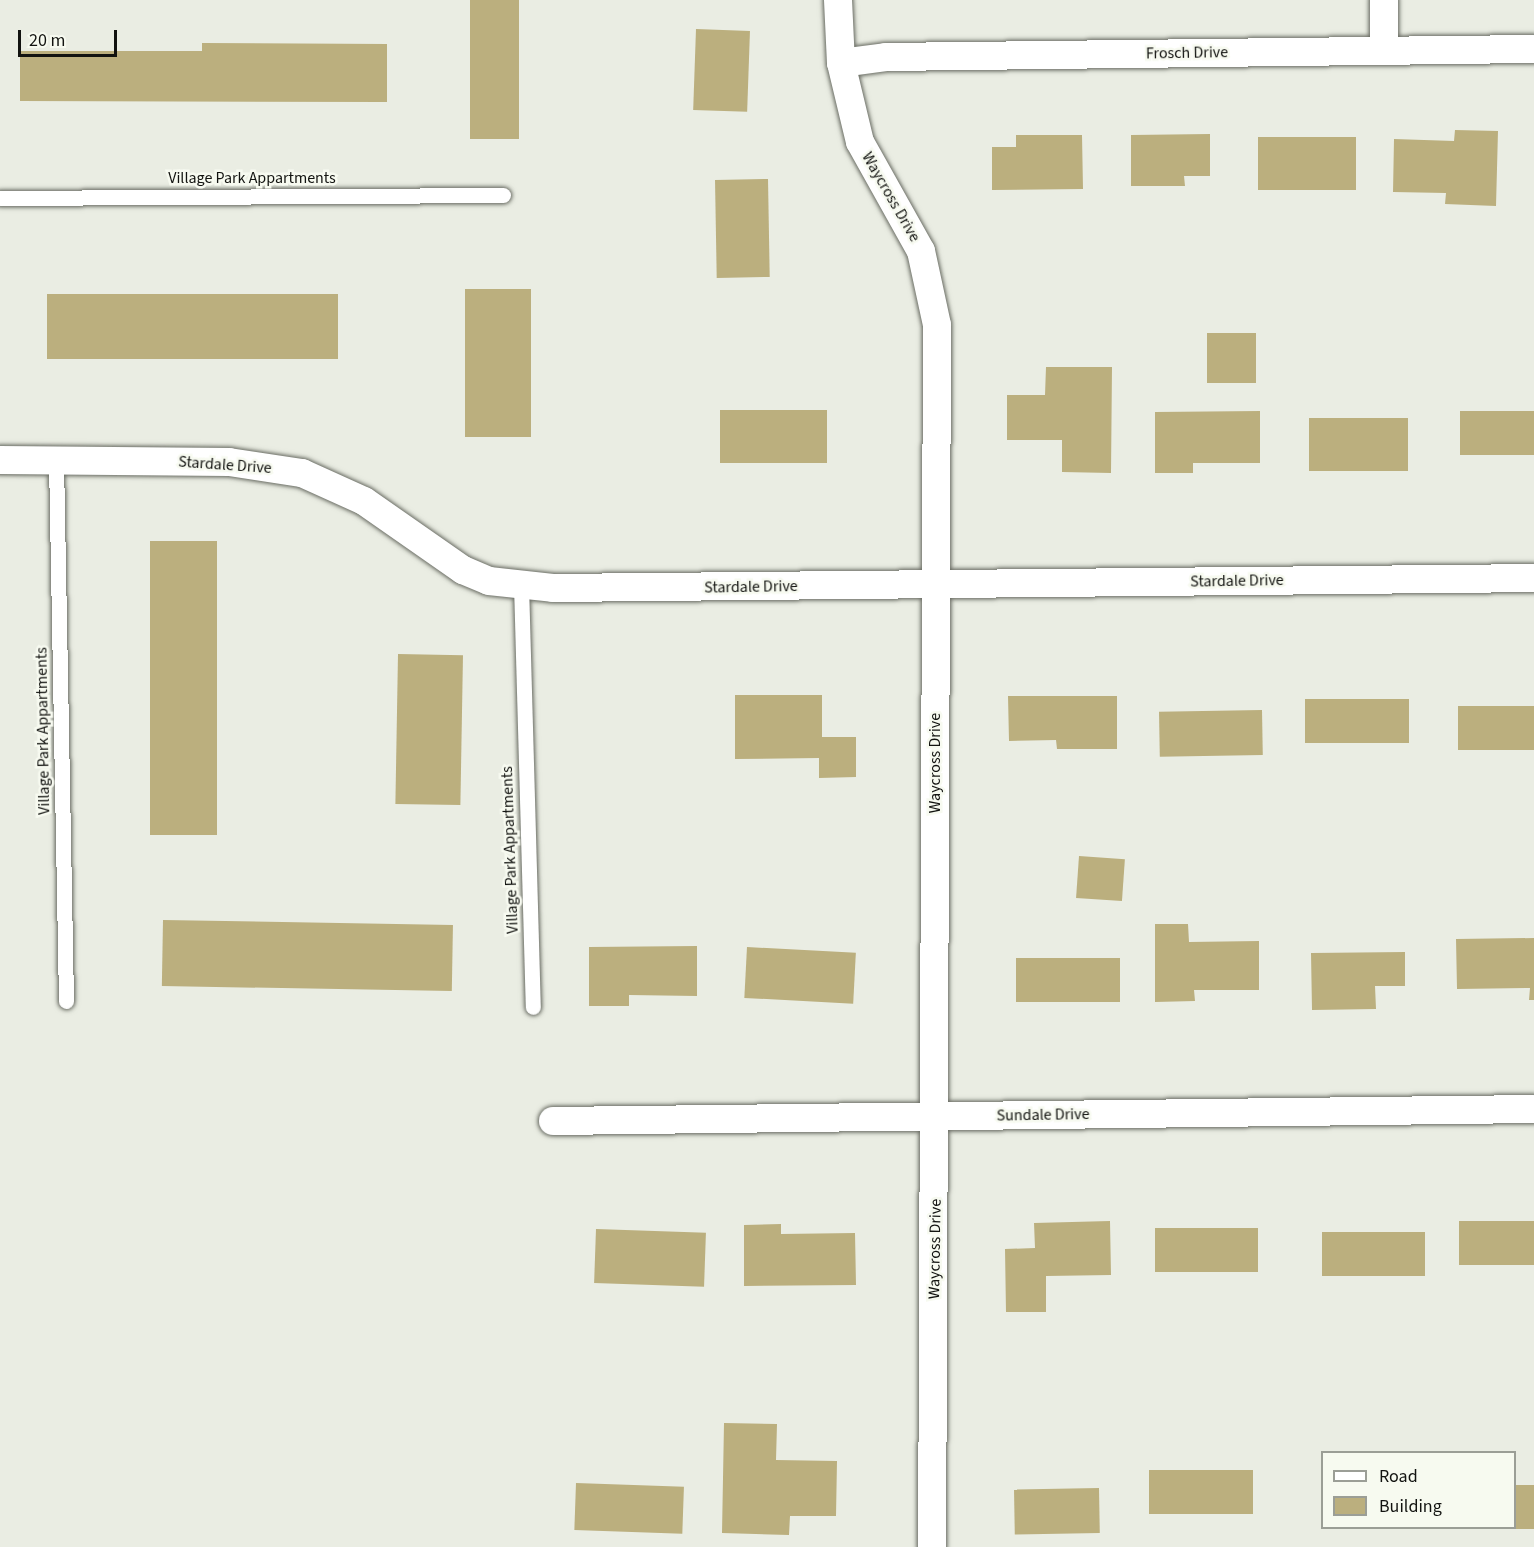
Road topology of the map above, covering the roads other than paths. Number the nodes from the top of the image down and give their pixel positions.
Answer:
1 (838, 0) edge
2 (1384, 0) edge
3 (1534, 49) edge
4 (1384, 50) junction
5 (841, 63) junction
6 (503, 195) dead end
7 (0, 198) edge
8 (0, 460) edge
9 (56, 460) junction
10 (1534, 578) edge
11 (521, 584) junction
12 (934, 585) junction
13 (66, 1001) dead end
14 (533, 1007) dead end
15 (1534, 1109) edge
16 (936, 1116) junction
17 (553, 1121) dead end
18 (932, 1547) edge

1 - 5 street, Waycross Drive
2 - 4 street
3 - 4 street, Frosch Drive
4 - 5 street, Frosch Drive
5 - 12 street, Waycross Drive
6 - 7 lane, Village Park Appartments
8 - 9 street, Stardale Drive
9 - 11 street, Stardale Drive
9 - 13 lane, Village Park Appartments
10 - 12 street, Stardale Drive
11 - 12 street, Stardale Drive
11 - 14 lane, Village Park Appartments
12 - 16 street, Waycross Drive
15 - 16 street, Sundale Drive
16 - 17 street, Sundale Drive
16 - 18 street, Waycross Drive

